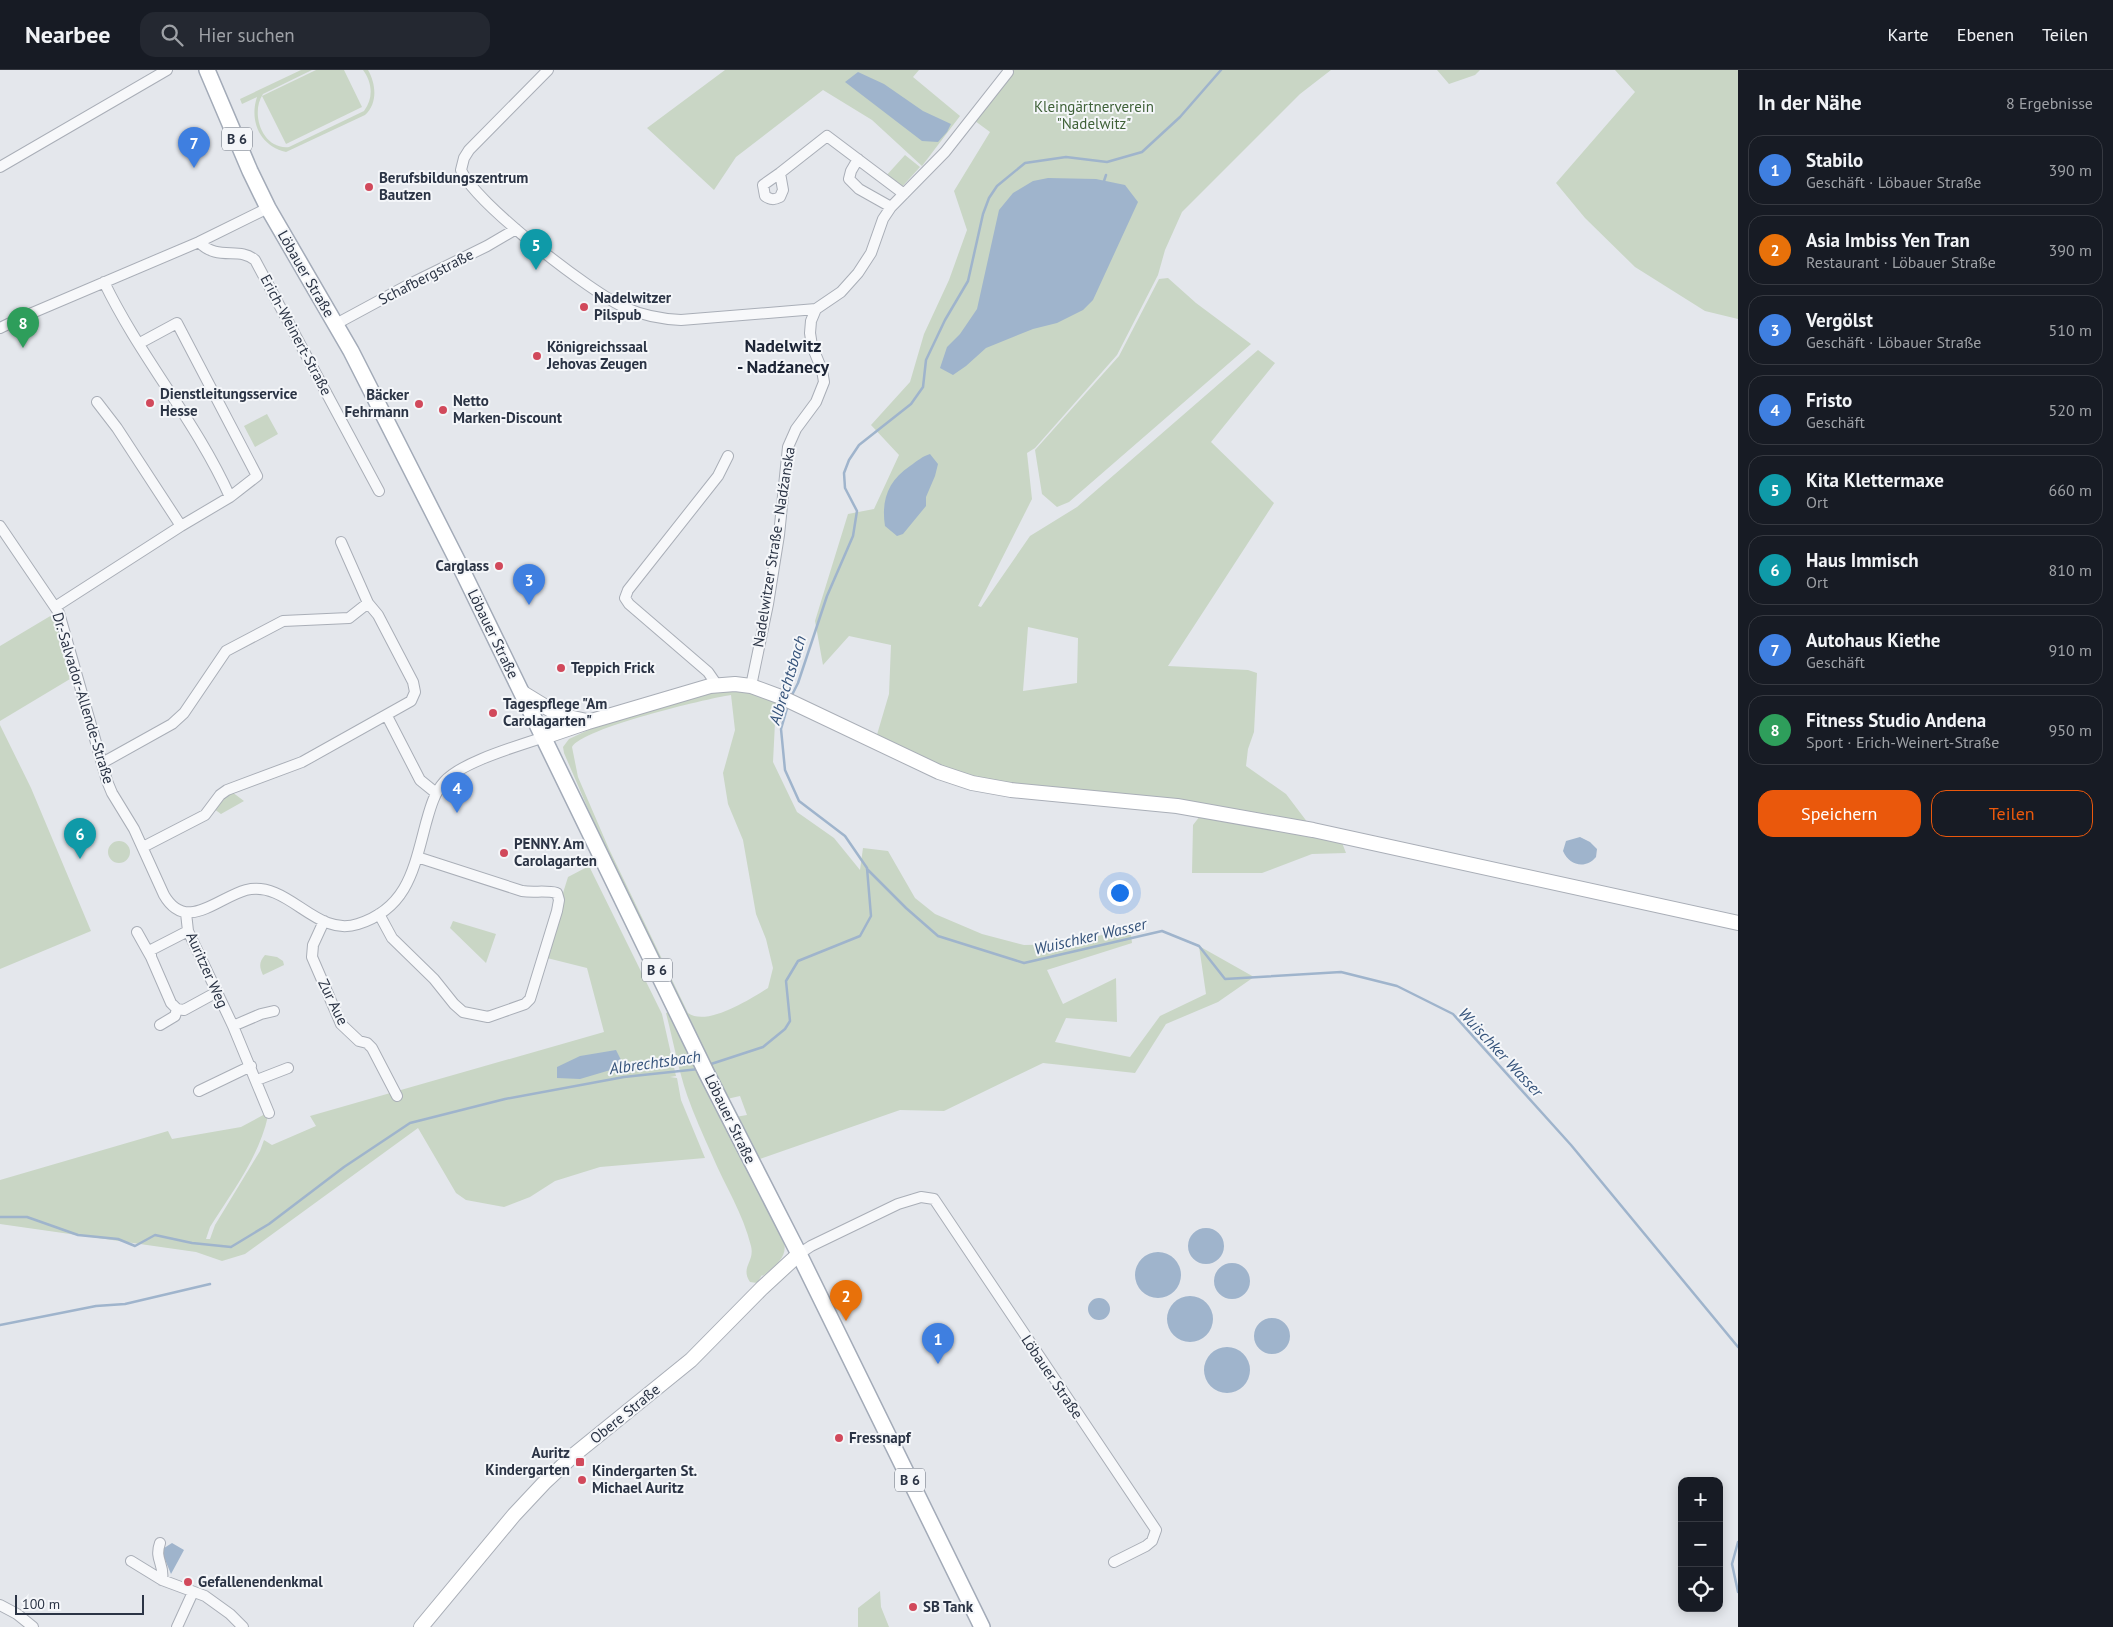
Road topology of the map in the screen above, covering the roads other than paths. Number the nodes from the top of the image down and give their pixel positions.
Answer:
1 (168, 70) edge
2 (207, 70) edge
3 (548, 70) edge
4 (1008, 72) dead end
5 (858, 160) junction
6 (0, 167) edge
7 (780, 173) dead end
8 (904, 194) junction
9 (891, 207) junction
10 (268, 208) junction
11 (516, 229) junction
12 (199, 242) junction
13 (104, 282) junction
14 (816, 309) junction
15 (336, 324) junction
16 (0, 328) edge
17 (140, 343) junction
18 (97, 402) dead end
19 (728, 456) dead end
20 (379, 491) dead end
21 (230, 497) junction
22 (0, 526) edge
23 (181, 526) junction
24 (341, 542) dead end
25 (368, 603) junction
26 (56, 607) junction
27 (717, 685) junction
28 (751, 686) junction
29 (523, 693) junction
30 (387, 716) junction
31 (588, 722) junction
32 (544, 736) junction
33 (102, 763) junction
34 (436, 793) junction
35 (143, 847) junction
36 (417, 857) junction
37 (186, 913) junction
38 (379, 914) junction
39 (324, 921) junction
40 (1738, 922) edge
41 (188, 931) junction
42 (137, 932) dead end
43 (151, 957) junction
44 (216, 992) junction
45 (177, 1009) junction
46 (274, 1011) dead end
47 (160, 1025) dead end
48 (233, 1026) junction
49 (251, 1066) junction
50 (288, 1068) dead end
51 (257, 1080) junction
52 (199, 1091) dead end
53 (396, 1096) dead end
54 (269, 1113) dead end
55 (799, 1254) junction
56 (160, 1543) dead end
57 (131, 1561) dead end
58 (1114, 1562) dead end
59 (162, 1580) junction
60 (193, 1592) junction
61 (0, 1605) edge
62 (33, 1627) edge
63 (176, 1627) edge
64 (243, 1627) edge
65 (421, 1627) edge
66 (982, 1627) edge

1 - 6 street
2 - 10 main road, B 6
3 - 11 street
4 - 8 street
5 - 7 street
5 - 8 street
5 - 9 street
8 - 9 street
9 - 14 street
10 - 12 street
10 - 15 main road, Löbauer Straße / B 6
11 - 14 street
11 - 15 street, Schafbergstraße
12 - 13 street
12 - 20 street, Erich-Weinert-Straße
13 - 16 street
13 - 17 street
14 - 28 street, Nadelwitzer Straße - Nadźanska
15 - 29 main road, Löbauer Straße / B 6
17 - 21 street
17 - 21 street
18 - 23 street
19 - 27 street
21 - 23 street
22 - 26 street, Dr.-Salvador-Allende-Straße
23 - 26 street
24 - 25 street
25 - 30 street
25 - 33 street
26 - 33 street, Dr.-Salvador-Allende-Straße
27 - 28 main road
27 - 31 main road
28 - 40 main road
29 - 31 main road
29 - 32 main road, Löbauer Straße / B 6
30 - 34 street
30 - 35 street
31 - 32 main road
32 - 34 street
32 - 55 main road, Löbauer Straße / B 6
33 - 35 street, Dr.-Salvador-Allende-Straße
34 - 36 street
35 - 37 street, Dr.-Salvador-Allende-Straße
36 - 38 street
36 - 38 street
37 - 39 street
37 - 41 street, Auritzer Weg
38 - 39 street
39 - 53 street, Zur Aue
41 - 43 street
41 - 44 street, Auritzer Weg
42 - 43 street
43 - 45 street
44 - 45 street
44 - 48 street, Auritzer Weg
45 - 47 street
46 - 48 street, Auritzer Weg
48 - 49 street, Auritzer Weg
49 - 51 street, Auritzer Weg
49 - 52 street
50 - 51 street
51 - 54 street, Auritzer Weg
55 - 58 street, Löbauer Straße
55 - 65 main road, Obere Straße
55 - 66 main road, Löbauer Straße / B 6
56 - 59 street
57 - 59 street
59 - 60 street
60 - 63 street
60 - 64 street
61 - 62 street

